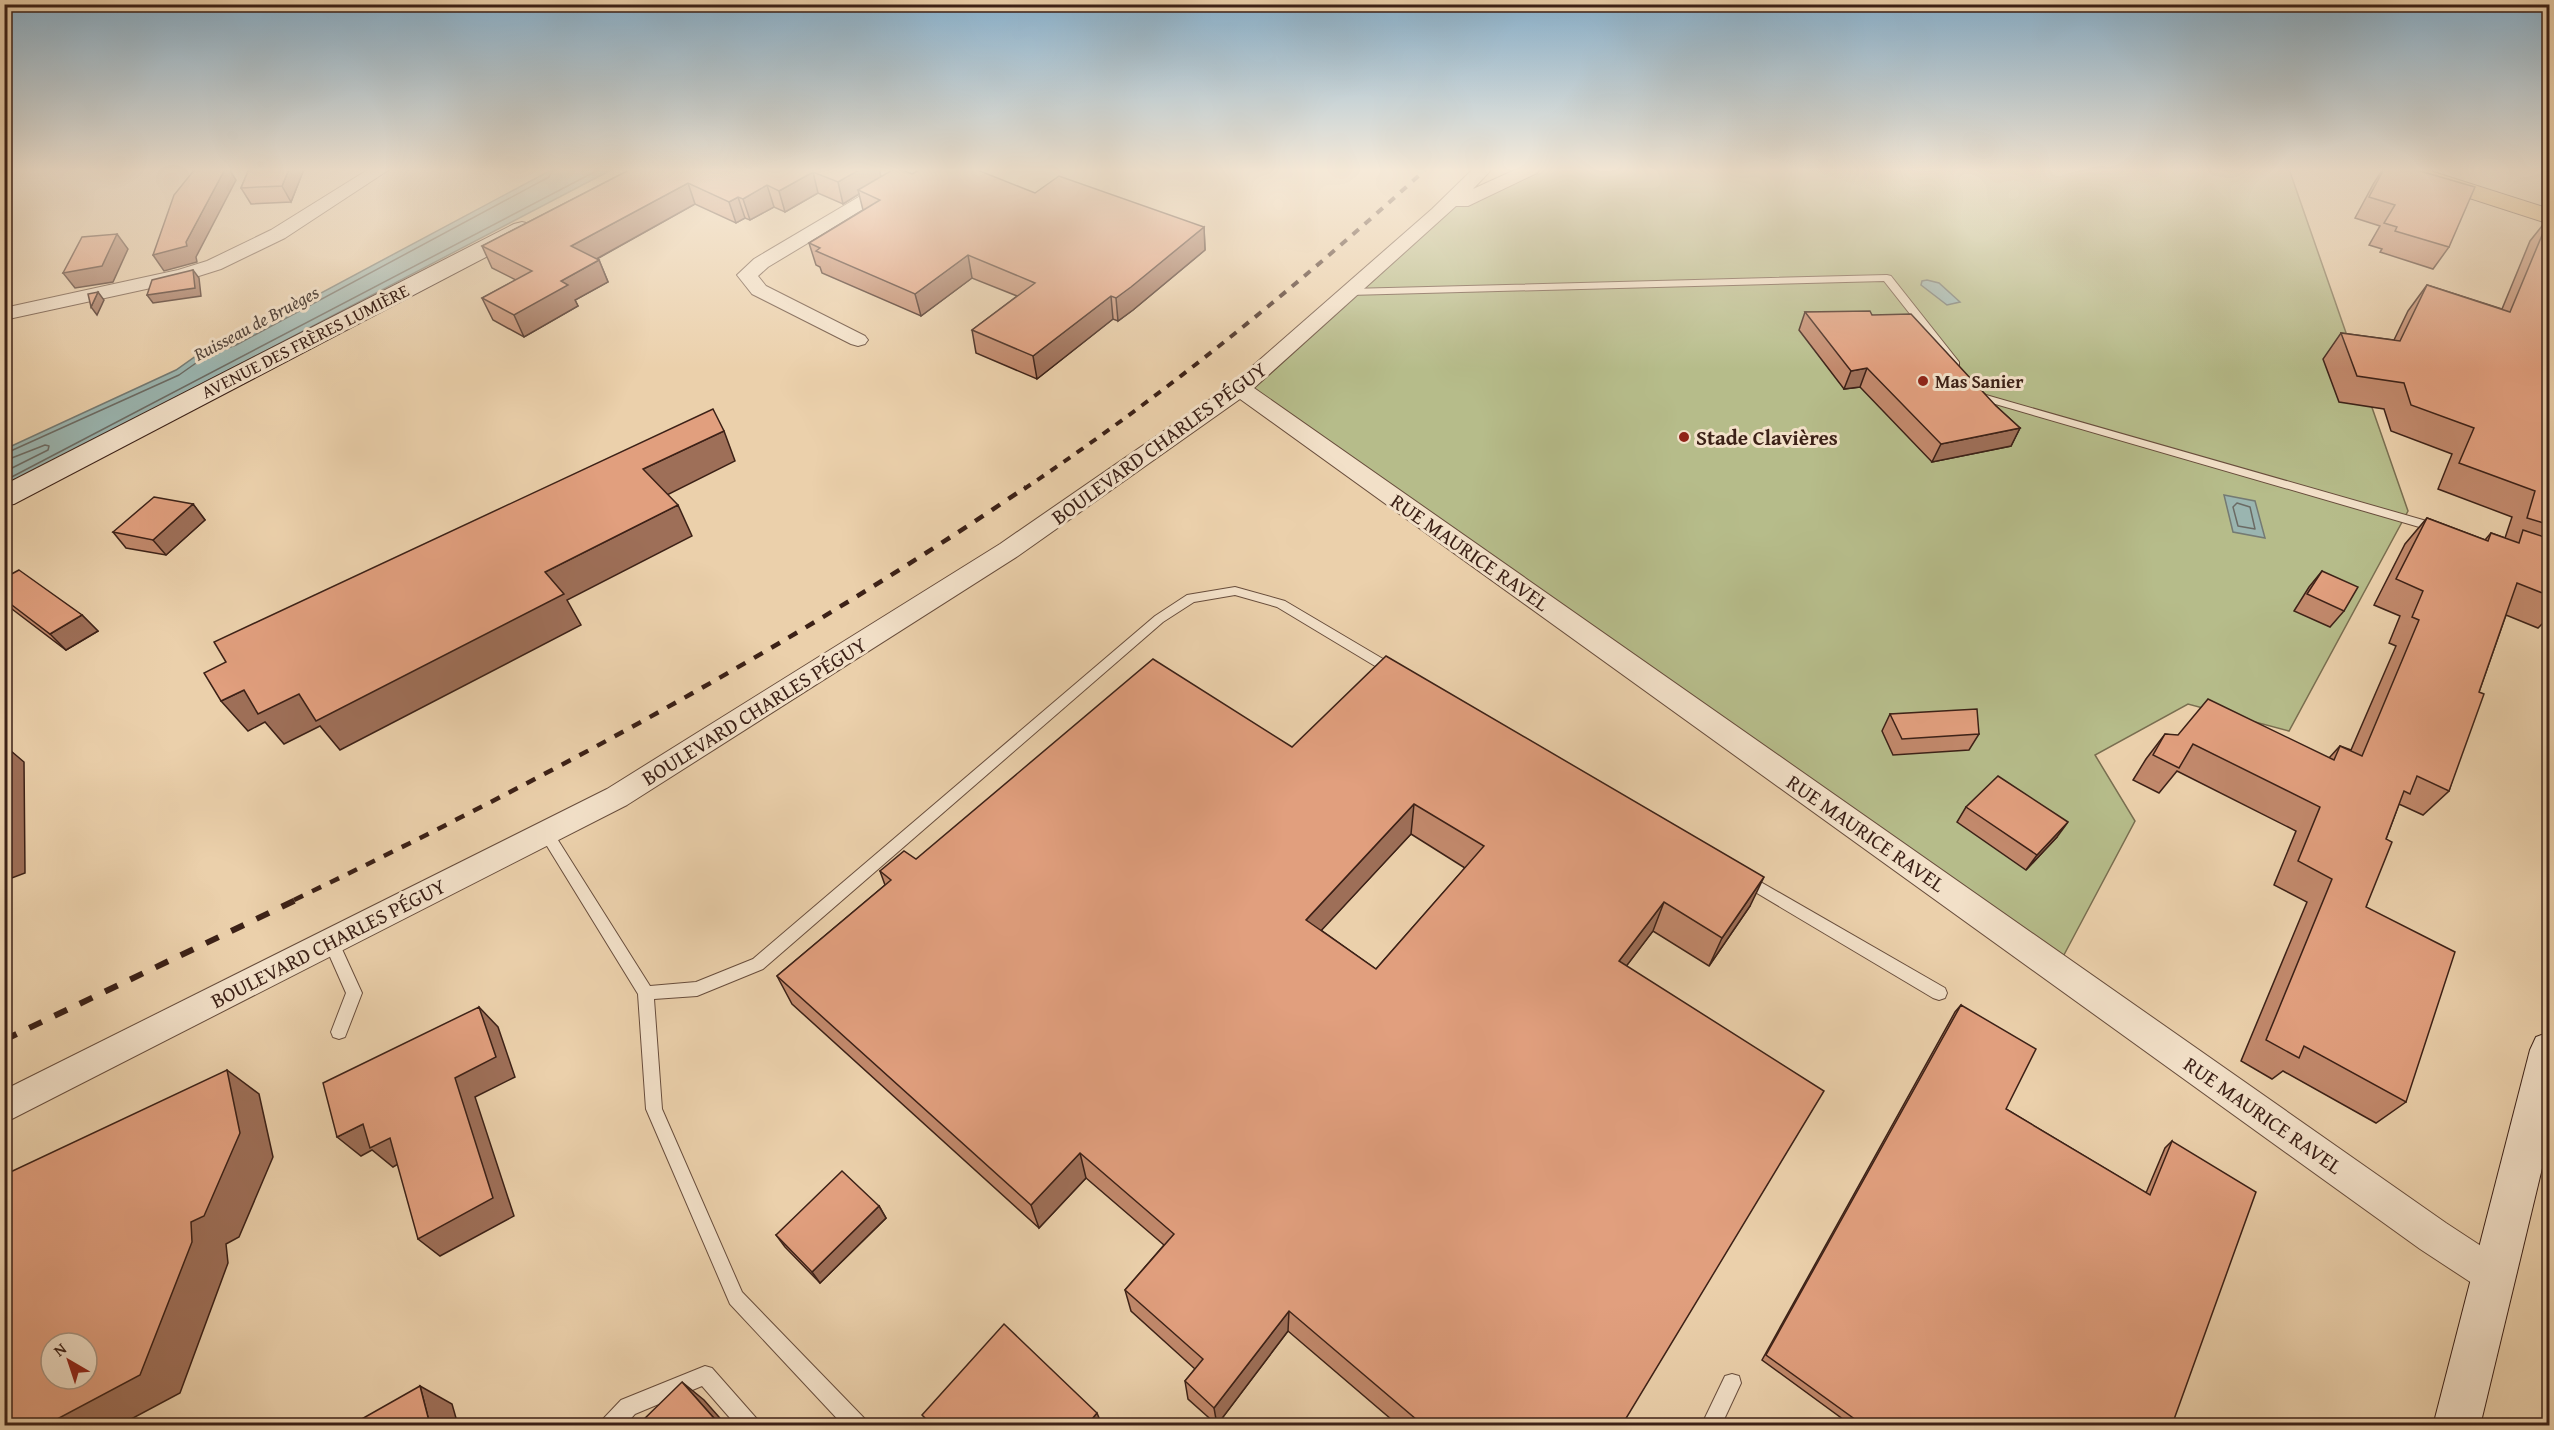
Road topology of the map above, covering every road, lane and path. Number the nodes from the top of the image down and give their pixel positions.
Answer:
1 (274, 236) edge
2 (508, 236) edge
3 (807, 236) edge
4 (1413, 236) edge
5 (1349, 292) junction
6 (4, 314) edge
7 (858, 339) dead end
8 (1240, 389) junction
9 (4, 498) edge
10 (2448, 531) edge
11 (1403, 676) edge
12 (546, 833) junction
13 (1729, 869) edge
14 (331, 941) junction
15 (646, 993) junction
16 (1940, 993) dead end
17 (339, 1032) dead end
18 (2550, 1050) edge
19 (4, 1107) edge
20 (2494, 1276) junction
21 (1732, 1383) dead end
22 (610, 1425) edge
23 (750, 1425) edge
24 (858, 1425) edge
25 (1710, 1425) edge
26 (2456, 1425) edge

1 - 6 street
2 - 9 street, AVENUE DES FRÈRES LUMIÈRE
3 - 7 street
4 - 5 street, BOULEVARD CHARLES PÉGUY
5 - 8 street, BOULEVARD CHARLES PÉGUY
5 - 10 lane
8 - 12 street, BOULEVARD CHARLES PÉGUY
8 - 20 street, RUE MAURICE RAVEL
11 - 15 lane
12 - 14 street, BOULEVARD CHARLES PÉGUY
12 - 15 lane
13 - 16 lane
14 - 17 lane
14 - 19 street, BOULEVARD CHARLES PÉGUY
15 - 24 lane
18 - 20 street
20 - 26 street
21 - 25 lane
22 - 23 lane

